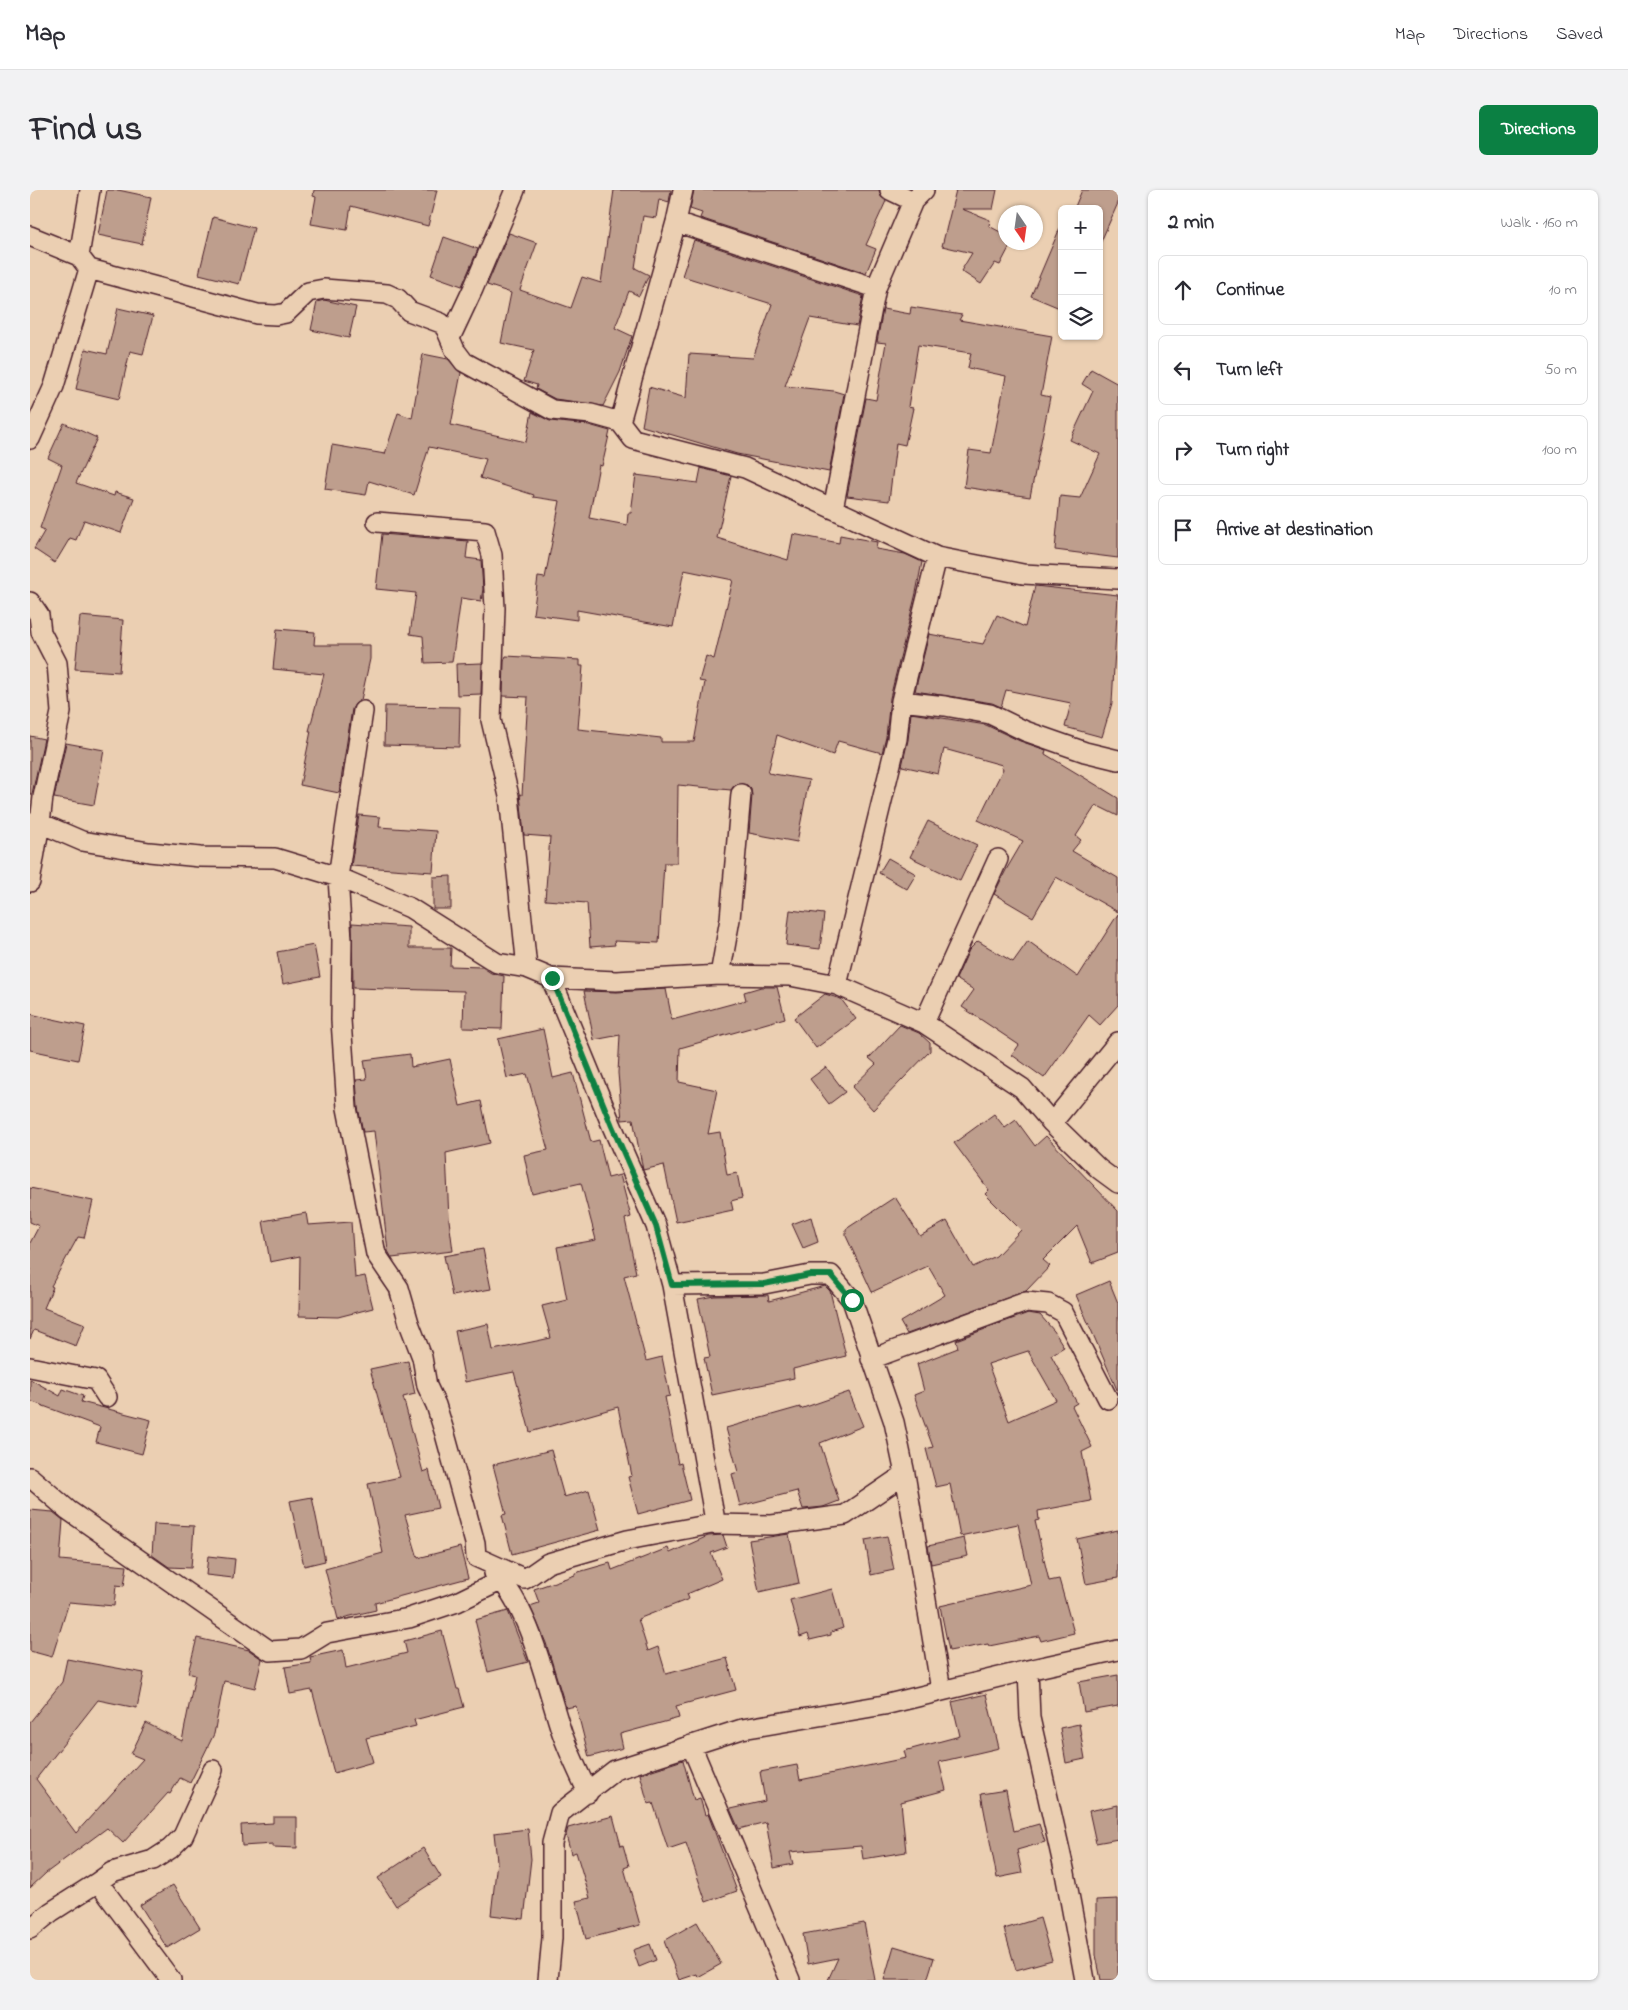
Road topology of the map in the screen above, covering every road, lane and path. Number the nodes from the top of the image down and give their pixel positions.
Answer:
1 (90, 190) edge
2 (515, 190) edge
3 (890, 190) edge
4 (681, 191) edge
5 (918, 196) edge
6 (676, 222) junction
7 (30, 236) edge
8 (84, 263) junction
9 (876, 288) junction
10 (450, 338) junction
11 (620, 422) junction
12 (30, 439) edge
13 (833, 510) junction
14 (377, 522) dead end
15 (938, 557) junction
16 (1118, 579) edge
17 (30, 602) edge
18 (901, 702) junction
19 (363, 711) dead end
20 (1118, 760) edge
21 (741, 794) dead end
22 (35, 823) edge
23 (998, 860) dead end
24 (338, 877) junction
25 (30, 882) edge
26 (527, 968) junction
27 (720, 974) junction
28 (552, 978) junction
29 (838, 985) junction
30 (924, 1023) junction
31 (1118, 1042) edge
32 (1052, 1123) junction
33 (1118, 1183) edge
34 (672, 1285) junction
35 (871, 1359) junction
36 (30, 1367) edge
37 (108, 1396) dead end
38 (1108, 1399) dead end
39 (905, 1474) junction
40 (30, 1477) edge
41 (712, 1524) junction
42 (476, 1557) junction
43 (502, 1580) junction
44 (1118, 1650) edge
45 (1028, 1670) junction
46 (942, 1690) junction
47 (691, 1745) junction
48 (213, 1770) dead end
49 (588, 1793) junction
50 (98, 1882) junction
51 (30, 1929) edge
52 (172, 1980) edge
53 (548, 1980) edge
54 (790, 1980) edge
55 (1085, 1980) edge

1 - 8 street
2 - 10 street
3 - 5 street
4 - 6 street
5 - 9 street
6 - 9 street
6 - 11 street
7 - 8 street
8 - 10 street
8 - 12 street
9 - 13 street
10 - 11 street
11 - 13 street
13 - 15 street
14 - 26 street
15 - 16 street
15 - 18 street
17 - 22 street
18 - 20 street
18 - 29 street
19 - 24 street
21 - 27 street
22 - 24 street
22 - 25 street
23 - 30 street
24 - 26 street
24 - 42 street
26 - 28 street
27 - 28 street
27 - 29 street
28 - 34 street
29 - 30 street
30 - 32 street
31 - 32 street
32 - 33 street
34 - 35 street
34 - 41 street
35 - 38 street
35 - 39 street
36 - 37 street
39 - 41 street
39 - 46 street
40 - 43 street
41 - 42 street
42 - 43 street
43 - 49 street
44 - 45 street
45 - 46 street
45 - 55 street
46 - 47 street
47 - 49 street
47 - 54 street
48 - 50 street
49 - 53 street
50 - 51 street
50 - 52 street

